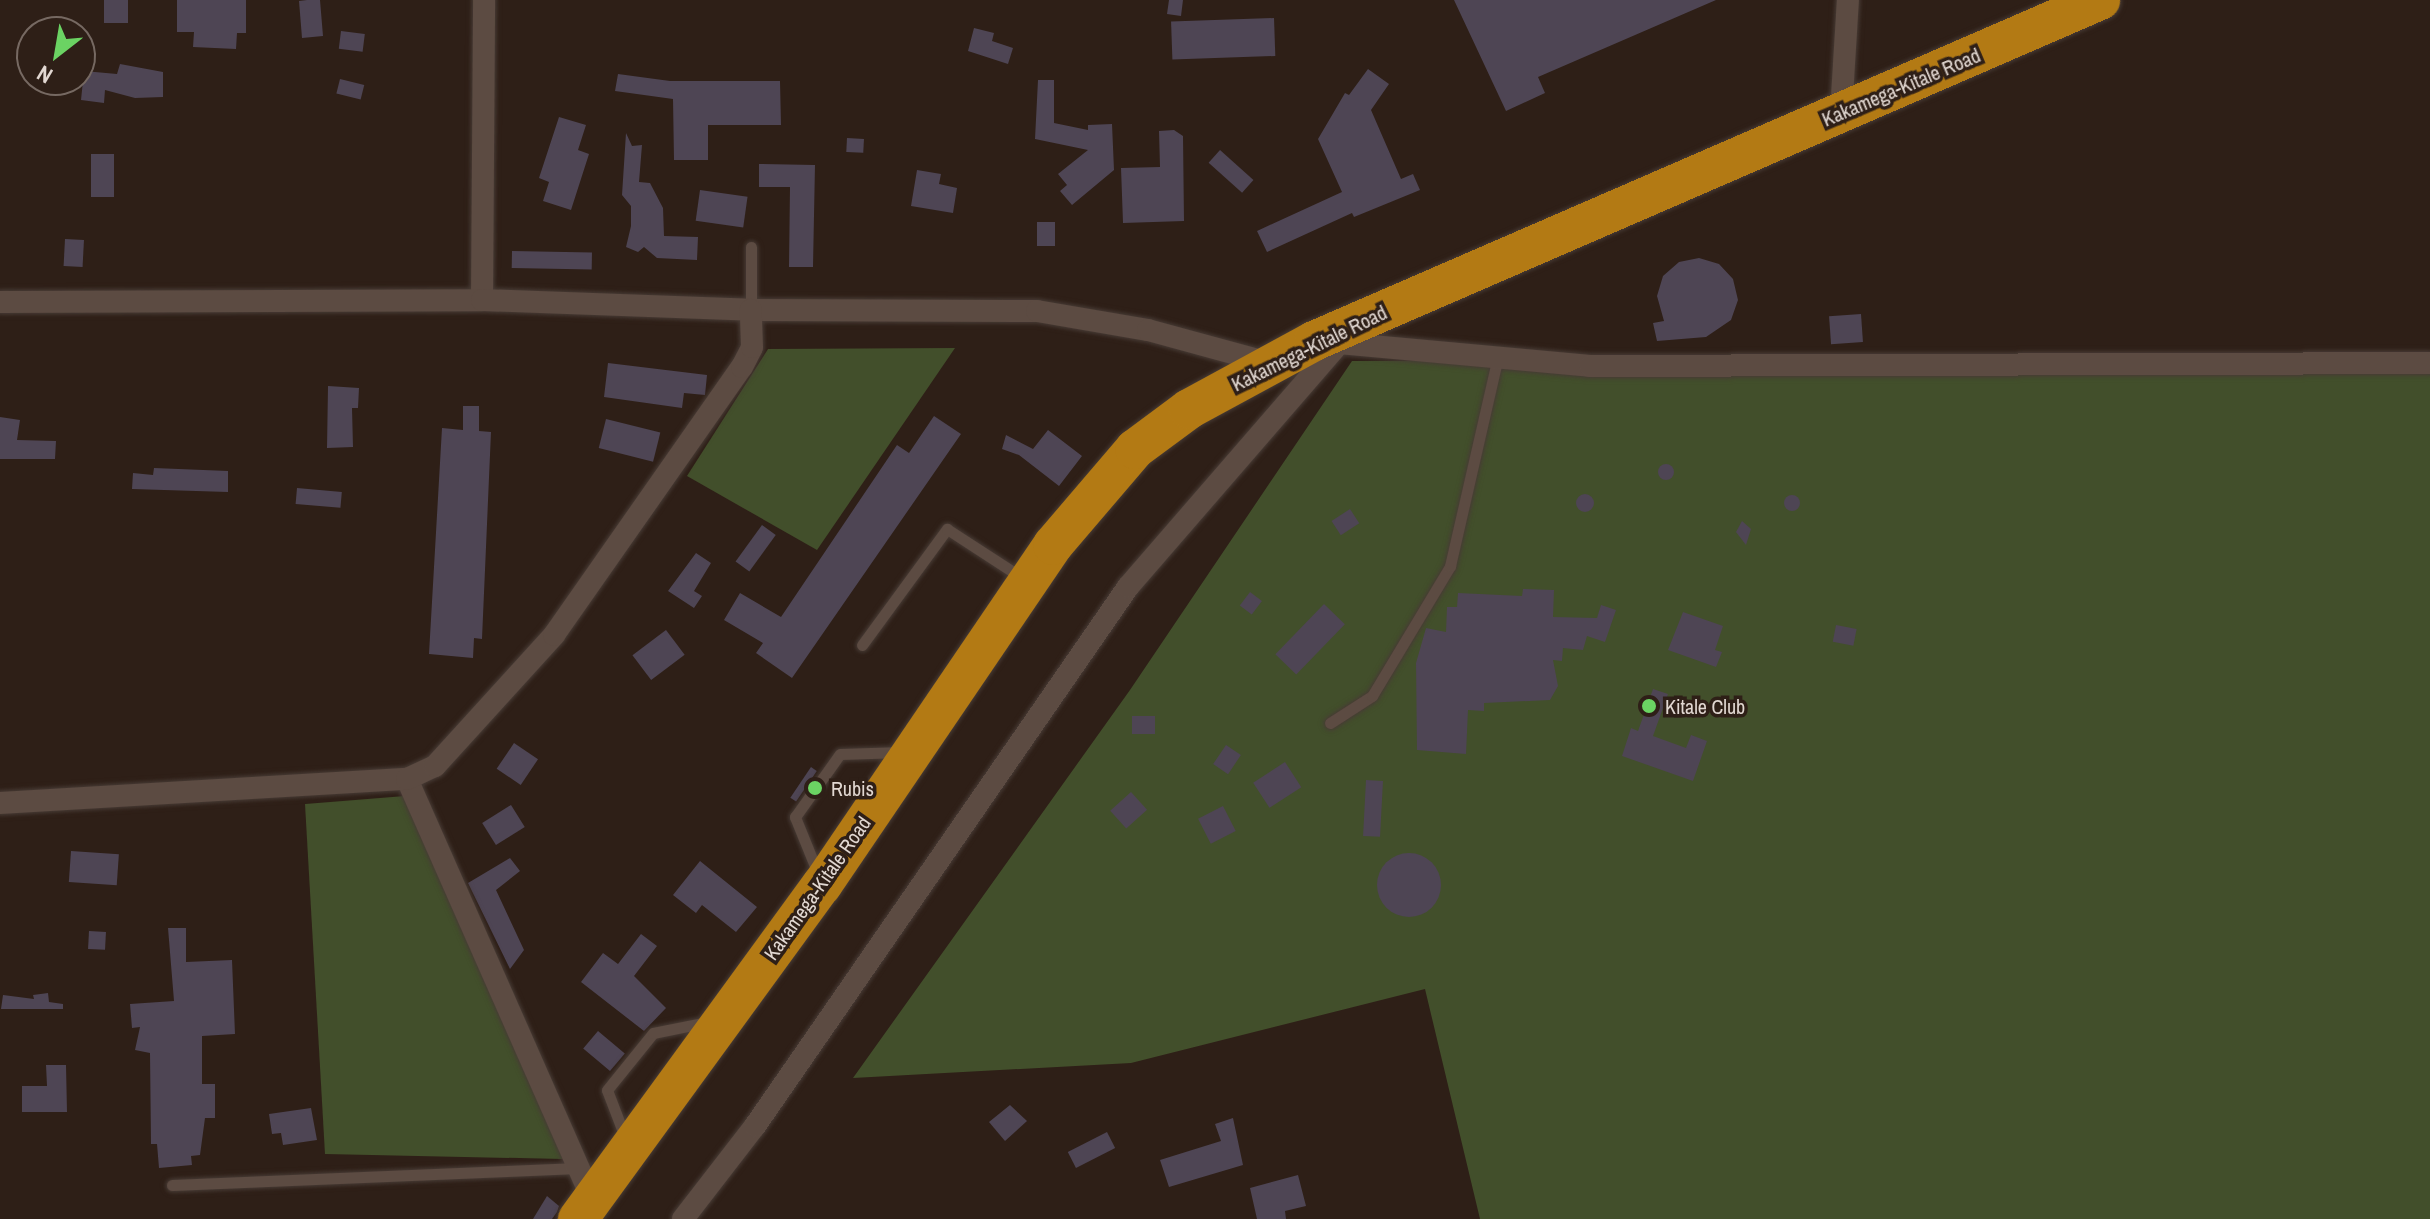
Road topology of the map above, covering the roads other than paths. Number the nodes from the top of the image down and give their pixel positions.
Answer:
1 (484, 0) edge
2 (1848, 0) edge
3 (2100, 0) edge
4 (1841, 113) junction
5 (751, 247) dead end
6 (482, 300) junction
7 (0, 302) edge
8 (751, 310) junction
9 (1327, 342) junction
10 (1498, 357) junction
11 (1269, 363) junction
12 (2430, 363) edge
13 (1028, 581) junction
14 (862, 645) dead end
15 (1330, 723) dead end
16 (911, 752) junction
17 (407, 779) junction
18 (0, 803) edge
19 (822, 885) junction
20 (172, 1185) dead end
21 (583, 1195) edge
22 (683, 1219) edge

1 - 6 street
2 - 4 street
3 - 4 highway, Kakamega-Kitale Road
4 - 9 highway, Kakamega-Kitale Road
5 - 8 lane
6 - 7 street
6 - 8 street
8 - 11 street
8 - 17 street
9 - 10 street
9 - 11 highway, Kakamega-Kitale Road
9 - 22 street
10 - 12 street
10 - 15 lane
11 - 13 highway, Kakamega-Kitale Road
13 - 14 lane
13 - 16 highway, Kakamega-Kitale Road
16 - 19 highway, Kakamega-Kitale Road
16 - 19 lane
17 - 18 street
17 - 21 street
19 - 21 highway, Kakamega-Kitale Road
20 - 21 lane

